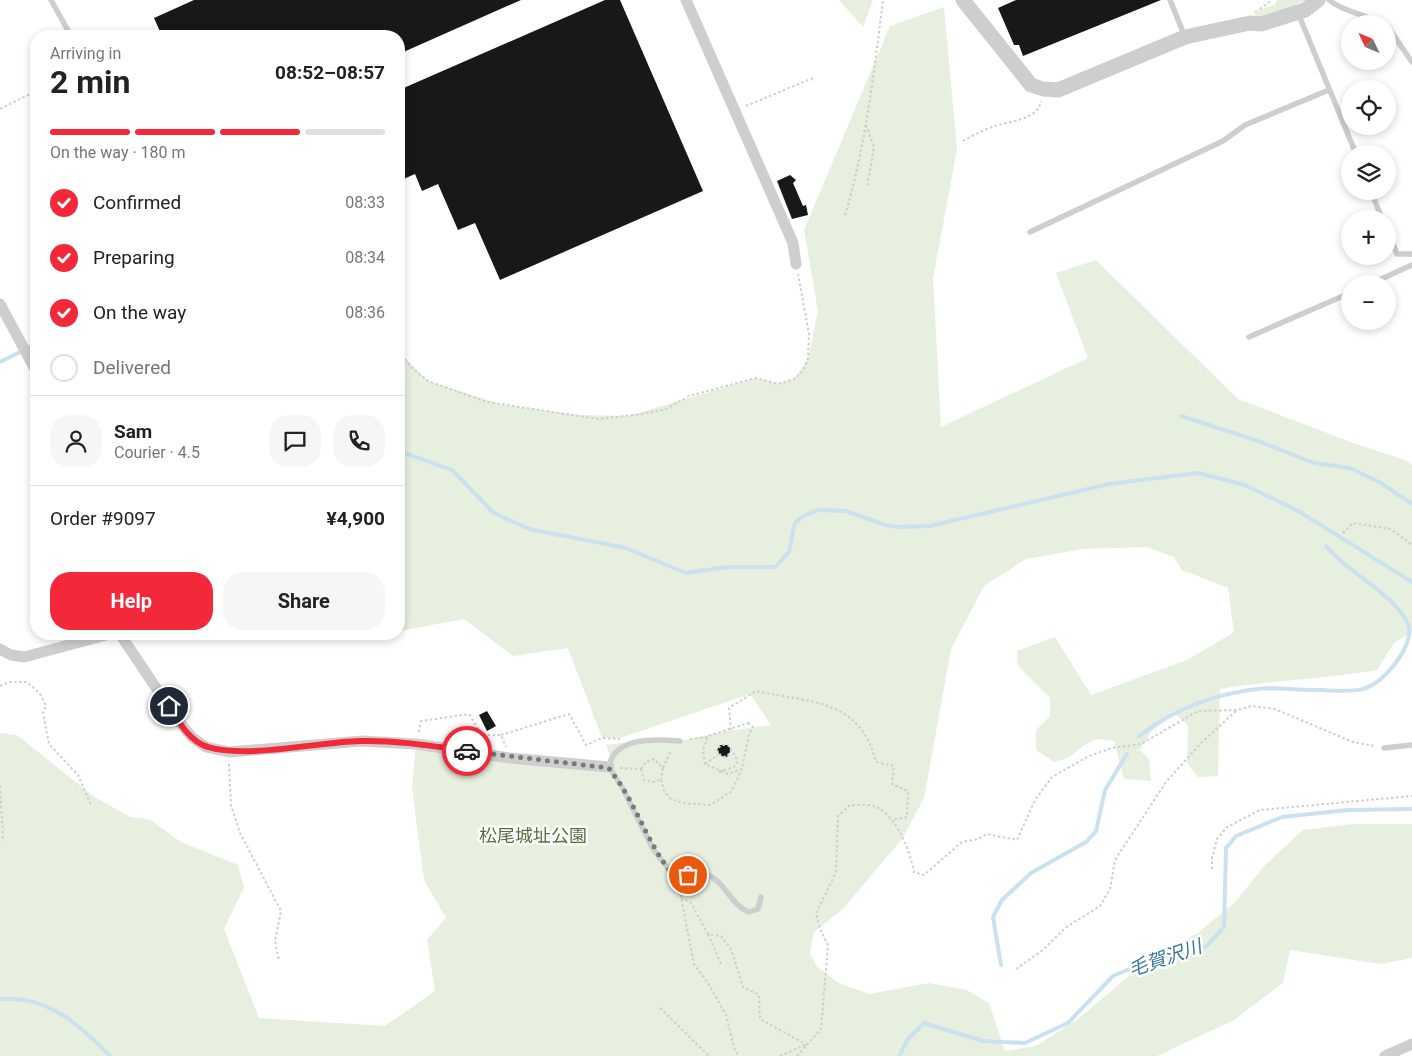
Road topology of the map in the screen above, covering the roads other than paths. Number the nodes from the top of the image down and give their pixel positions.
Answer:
1 (51, 0) edge
2 (686, 0) edge
3 (963, 0) edge
4 (1170, 0) edge
5 (1318, 0) edge
6 (1329, 0) edge
7 (1298, 13) junction
8 (1362, 15) edge
9 (68, 30) edge
10 (1185, 37) junction
11 (1396, 39) edge
12 (1412, 62) edge
13 (1329, 90) junction
14 (1352, 145) edge
15 (1030, 232) dead end
16 (1396, 252) edge
17 (1412, 254) edge
18 (796, 264) road end
19 (1412, 265) edge
20 (1390, 275) edge
21 (1341, 297) edge
22 (0, 304) edge
23 (1250, 337) dead end
24 (30, 360) edge
25 (88, 640) edge
26 (124, 640) edge
27 (0, 650) edge
28 (680, 741) dead end
29 (1412, 745) edge
30 (1384, 748) road end
31 (609, 768) junction
32 (761, 897) dead end
33 (1412, 1044) edge
34 (1385, 1056) edge

1 - 9 lane
2 - 18 street
3 - 10 street
4 - 10 lane
5 - 7 street
6 - 8 lane
7 - 10 street
7 - 13 lane
11 - 12 lane
13 - 14 lane
13 - 15 lane
16 - 17 lane
19 - 20 lane
21 - 23 lane
22 - 24 street
25 - 27 street
26 - 31 street
28 - 31 lane
29 - 30 lane
31 - 32 lane
33 - 34 street

